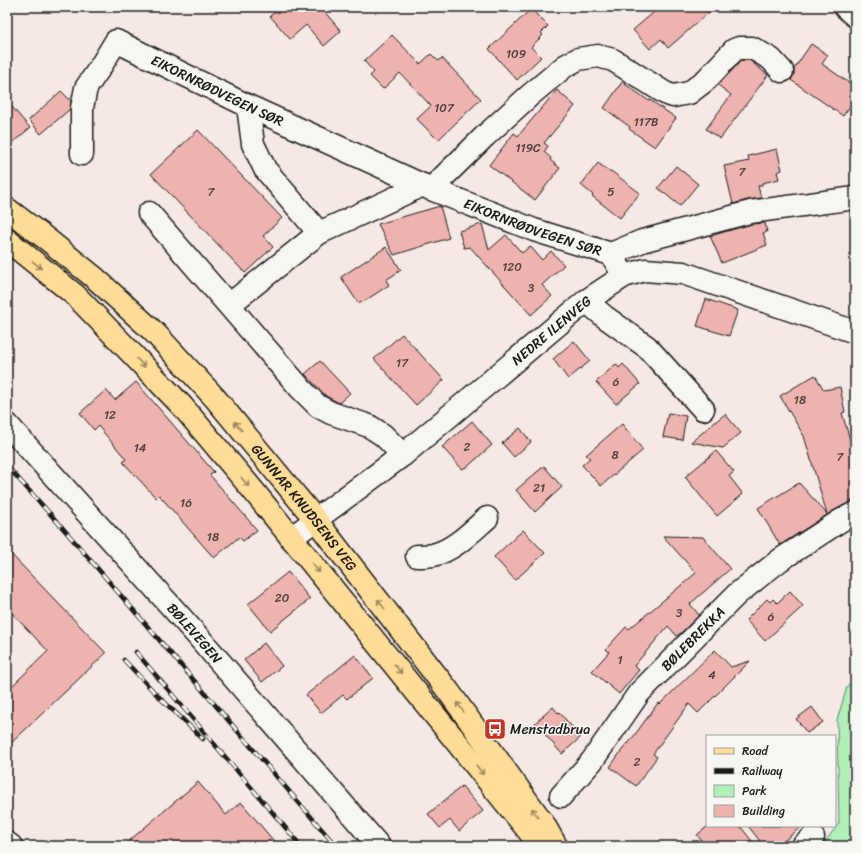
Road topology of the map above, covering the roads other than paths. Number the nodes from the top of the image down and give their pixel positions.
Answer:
1 (845, 7) edge
2 (855, 16) edge
3 (782, 71) dead end
4 (248, 106) junction
5 (82, 154) dead end
6 (427, 187) junction
7 (855, 198) edge
8 (7, 209) edge
9 (149, 213) dead end
10 (319, 233) junction
11 (7, 240) edge
12 (611, 254) junction
13 (624, 276) junction
14 (586, 301) junction
15 (229, 305) junction
16 (855, 332) edge
17 (703, 409) dead end
18 (7, 424) edge
19 (403, 455) junction
20 (855, 513) edge
21 (487, 518) dead end
22 (315, 519) junction
23 (291, 538) junction
24 (417, 556) dead end
25 (561, 796) dead end
26 (7, 844) edge
27 (11, 846) edge
28 (379, 846) edge
29 (543, 846) edge
30 (556, 846) edge

1 - 2 street
3 - 6 street
4 - 5 street, EIKORNRØDVEGEN SØR
4 - 6 street, EIKORNRØDVEGEN SØR
4 - 10 street
6 - 10 street
6 - 12 street, EIKORNRØDVEGEN SØR
7 - 12 street
22 -> 8 main road, GUNNAR KNUDSENS VEG
9 - 15 street
10 - 15 street
11 -> 23 main road, GUNNAR KNUDSENS VEG
12 - 13 street, EIKORNRØDVEGEN SØR
13 - 14 street, NEDRE ILENVEG
13 - 16 street, NEDRE ILENVEG
14 - 17 street
14 - 19 street, NEDRE ILENVEG
15 - 19 street
18 - 28 street, BØLEVEGEN
19 - 22 street, NEDRE ILENVEG
20 - 25 street, BØLEBREKKA
21 - 24 street
22 - 23 street, NEDRE ILENVEG
30 -> 22 main road, GUNNAR KNUDSENS VEG
23 -> 29 main road, GUNNAR KNUDSENS VEG
26 - 27 street

